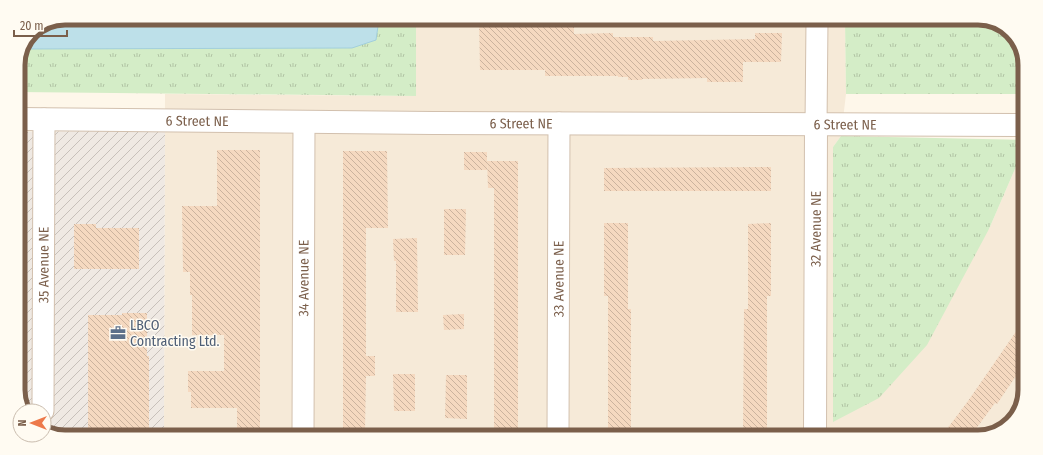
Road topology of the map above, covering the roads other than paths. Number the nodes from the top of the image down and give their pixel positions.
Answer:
1 (817, 25) edge
2 (25, 119) edge
3 (44, 119) junction
4 (304, 122) junction
5 (559, 123) junction
6 (816, 125) junction
7 (1018, 125) edge
8 (43, 403) edge
9 (302, 430) edge
10 (558, 430) edge
11 (815, 430) edge

1 - 6 street, 32 Avenue NE
2 - 3 street, 6 Street NE
3 - 4 street, 6 Street NE
3 - 8 street, 35 Avenue NE
4 - 5 street, 6 Street NE
4 - 9 street, 34 Avenue NE
5 - 6 street, 6 Street NE
5 - 10 street, 33 Avenue NE
6 - 7 street, 6 Street NE
6 - 11 street, 32 Avenue NE

